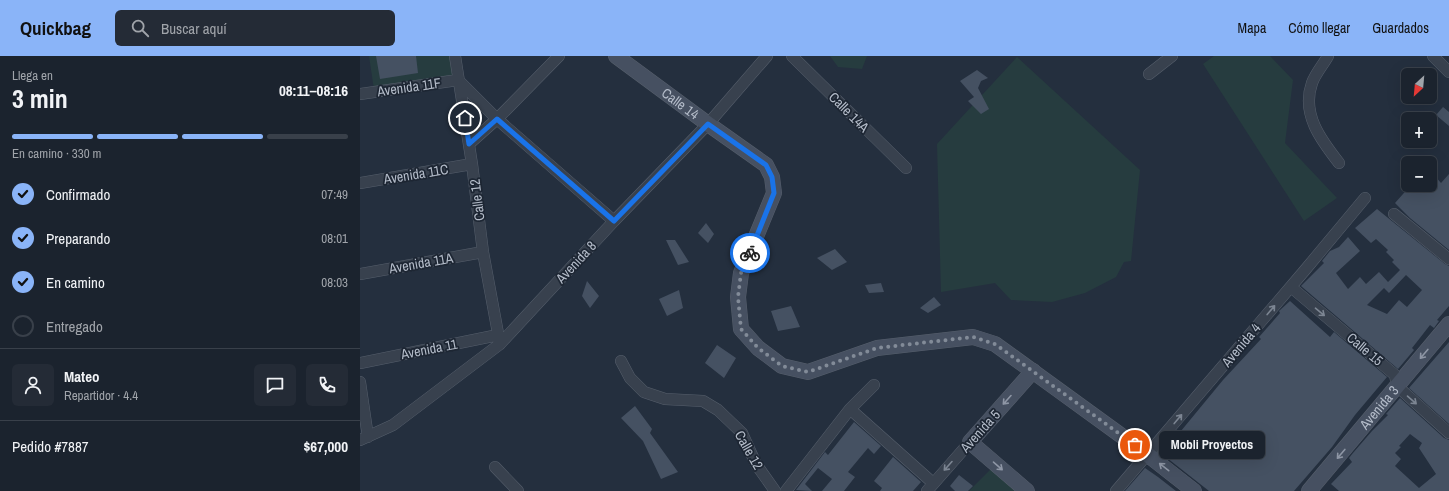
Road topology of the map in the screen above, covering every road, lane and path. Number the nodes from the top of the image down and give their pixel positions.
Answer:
1 (455, 56) edge
2 (559, 56) edge
3 (616, 56) edge
4 (767, 56) edge
5 (792, 56) edge
6 (1328, 56) edge
7 (1433, 56) edge
8 (1166, 58) edge
9 (1449, 72) edge
10 (1149, 74) dead end
11 (458, 80) junction
12 (360, 94) edge
13 (497, 119) junction
14 (708, 124) junction
15 (469, 144) junction
16 (1338, 163) dead end
17 (472, 164) junction
18 (906, 168) dead end
19 (360, 183) edge
20 (1365, 198) dead end
21 (1394, 214) dead end
22 (614, 221) junction
23 (483, 252) junction
24 (1449, 259) edge
25 (360, 274) edge
26 (1291, 287) junction
27 (1449, 324) edge
28 (499, 339) junction
29 (621, 361) dead end
30 (360, 363) edge
31 (1033, 371) junction
32 (360, 382) edge
33 (874, 385) dead end
34 (1397, 386) junction
35 (850, 409) junction
36 (1449, 432) edge
37 (364, 438) edge
38 (970, 442) junction
39 (1148, 455) junction
40 (495, 467) dead end
41 (930, 487) edge
42 (518, 491) edge
43 (775, 491) edge
44 (786, 491) edge
45 (1027, 491) edge
46 (1116, 491) edge
47 (1194, 491) edge
48 (1309, 491) edge

1 - 11 street, Calle 12
2 - 13 street
3 - 14 street, Calle 14
4 - 14 street, Avenida 8
5 - 18 street, Calle 14A
6 - 16 street
7 - 9 street
8 - 10 street
11 - 12 street, Avenida 11F
11 - 13 street
11 - 15 street, Calle 12
13 - 15 street
13 - 22 street
14 - 22 street, Avenida 8
14 - 31 street, Calle 14
15 - 17 street, Calle 12
17 - 19 street, Avenida 11C
17 - 23 street, Calle 12
20 - 26 street, Avenida 4
21 - 24 street
22 - 28 street, Avenida 8
23 - 25 street, Avenida 11A
23 - 28 street, Calle 12
26 -> 34 street, Calle 15
39 -> 26 street, Avenida 4
27 -> 34 street, Avenida 3
28 - 30 street, Avenida 11
28 - 37 street, Avenida 8
29 - 43 street, Calle 12
31 -> 38 street, Avenida 5
31 - 39 street, Calle 14
32 - 37 street
33 - 35 street
34 -> 36 street, Calle 15
34 -> 48 street, Avenida 3
35 - 41 street
35 - 44 street
38 -> 41 street, Avenida 5
38 -> 45 street
39 - 46 street, Avenida 4
47 -> 39 street, Calle 14
40 - 42 street

